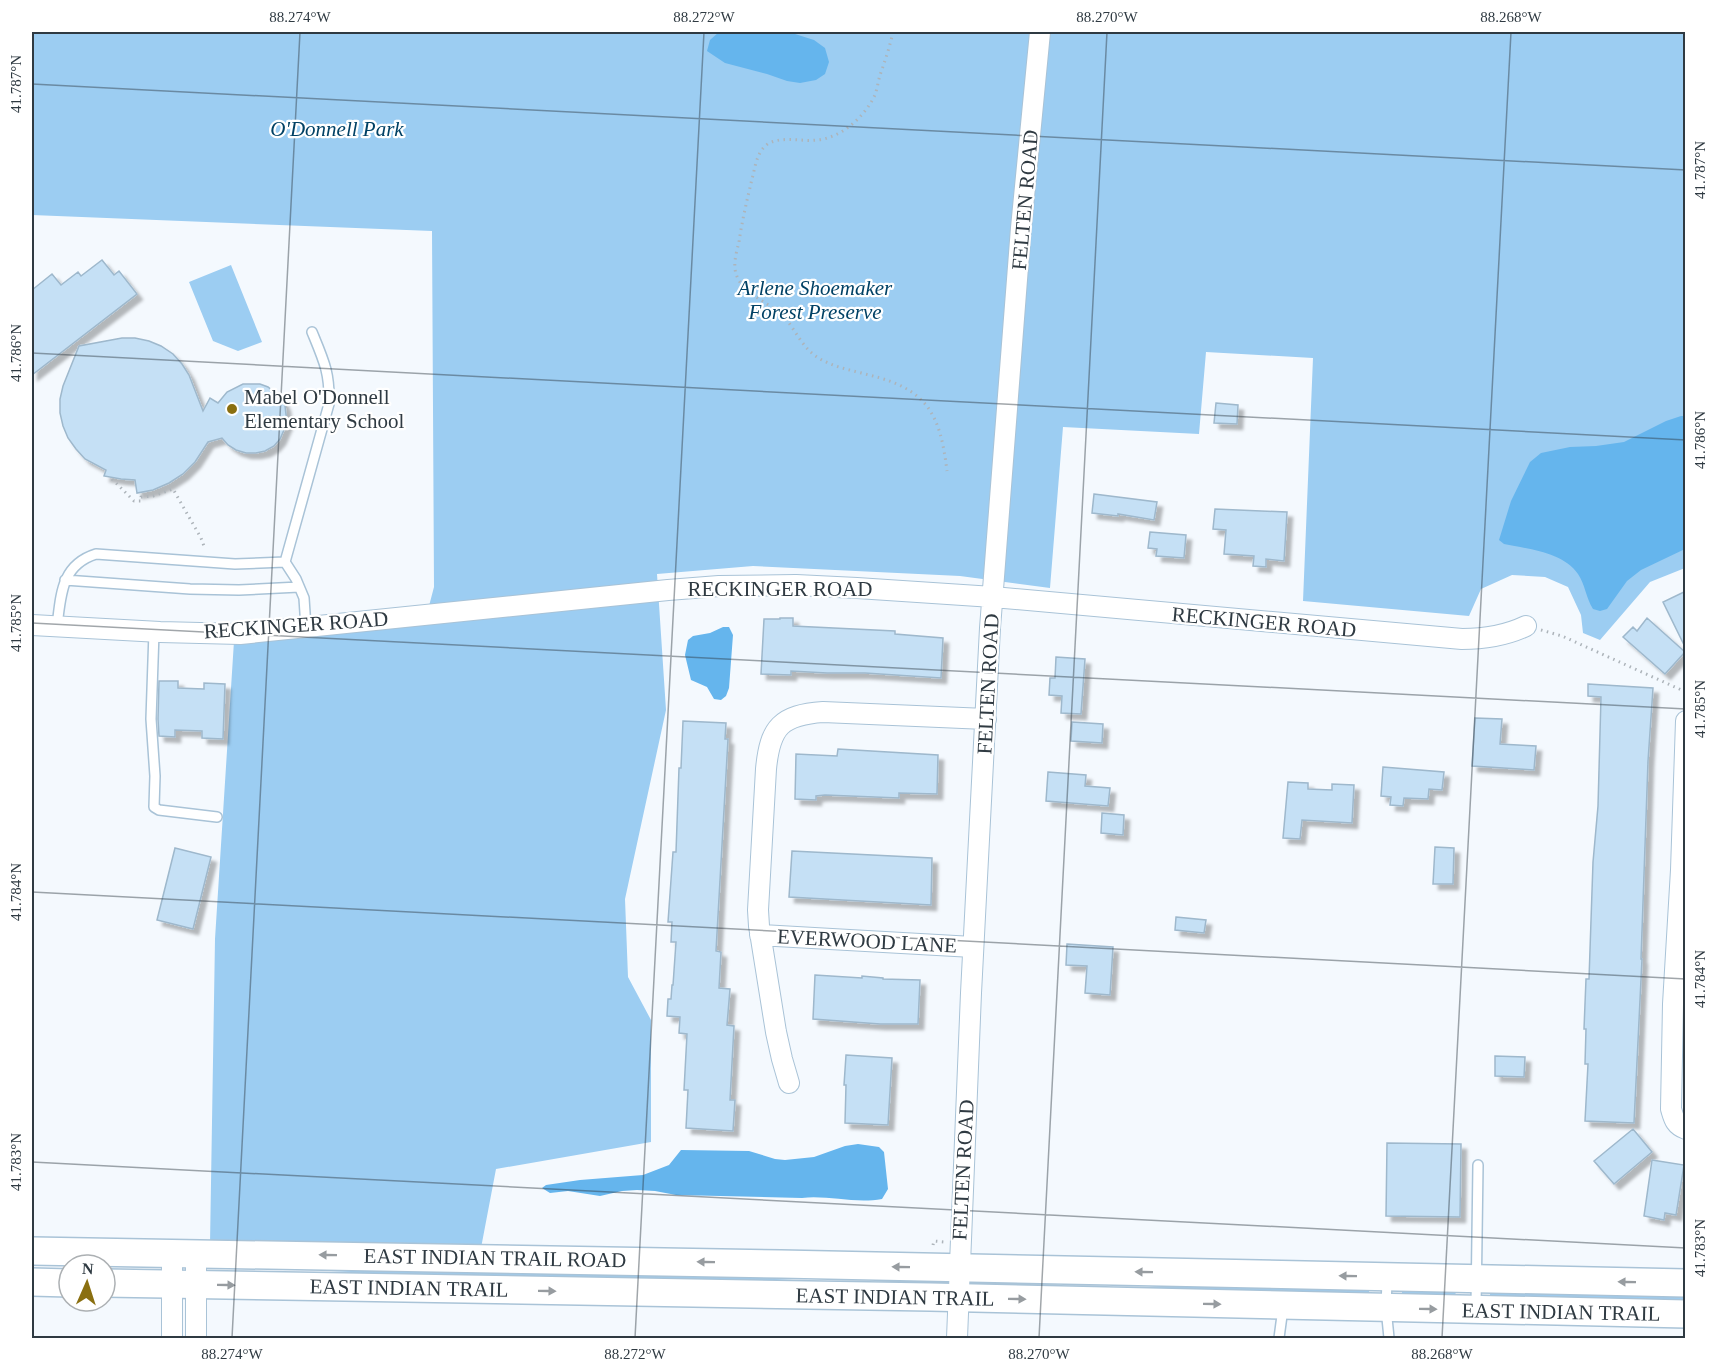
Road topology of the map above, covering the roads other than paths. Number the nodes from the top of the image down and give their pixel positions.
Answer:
1 (1040, 32) edge
2 (312, 332) dead end
3 (285, 562) junction
4 (65, 580) junction
5 (299, 587) junction
6 (993, 597) junction
7 (32, 625) edge
8 (1526, 626) road end
9 (57, 627) junction
10 (306, 628) junction
11 (154, 632) junction
12 (986, 719) junction
13 (1686, 721) edge
14 (217, 817) dead end
15 (1683, 870) edge
16 (1683, 904) edge
17 (760, 935) junction
18 (974, 947) junction
19 (789, 1083) dead end
20 (1676, 1100) edge
21 (1686, 1129) edge
22 (1478, 1165) dead end
23 (32, 1251) edge
24 (184, 1253) junction
25 (959, 1268) junction
26 (1387, 1277) junction
27 (1477, 1279) junction
28 (32, 1282) edge
29 (57, 1282) edge
30 (117, 1283) edge
31 (1686, 1283) edge
32 (184, 1285) junction
33 (958, 1298) junction
34 (1283, 1306) junction
35 (1386, 1308) junction
36 (1476, 1310) junction
37 (1686, 1314) edge
38 (172, 1338) edge
39 (196, 1338) edge
40 (957, 1338) edge
41 (1279, 1338) edge
42 (1389, 1338) edge

1 - 6 street, FELTEN ROAD
2 - 3 lane
3 - 4 lane
3 - 5 lane
4 - 5 lane
4 - 9 lane
5 - 10 lane
6 - 8 street, RECKINGER ROAD
6 - 10 street, RECKINGER ROAD
6 - 12 street, FELTEN ROAD
7 - 9 street, RECKINGER ROAD
9 - 11 street, RECKINGER ROAD
10 - 11 street, RECKINGER ROAD
11 - 14 lane
12 - 17 street, EVERWOOD LANE
12 - 18 street, FELTEN ROAD
13 - 15 street
15 - 16 street
16 - 20 street
17 - 18 street, EVERWOOD LANE
17 - 19 street, EVERWOOD LANE
18 - 25 street, FELTEN ROAD
20 - 21 street
22 - 27 lane
23 - 24 main road, EAST INDIAN TRAIL ROAD
25 -> 24 main road, EAST INDIAN TRAIL ROAD
24 - 32 street
26 -> 25 main road, EAST INDIAN TRAIL
25 - 33 street, FELTEN ROAD
26 - 27 main road, EAST INDIAN TRAIL
26 - 35 lane
31 -> 27 main road, EAST INDIAN TRAIL
27 - 36 lane
28 - 29 main road
30 - 32 main road, EAST INDIAN TRAIL
32 -> 33 main road, EAST INDIAN TRAIL
32 - 38 street
32 - 39 street
33 -> 34 main road, EAST INDIAN TRAIL
33 - 40 street, FELTEN ROAD
34 - 35 main road, EAST INDIAN TRAIL
34 - 41 lane
35 -> 36 main road, EAST INDIAN TRAIL
35 - 42 lane
36 - 37 main road, EAST INDIAN TRAIL

